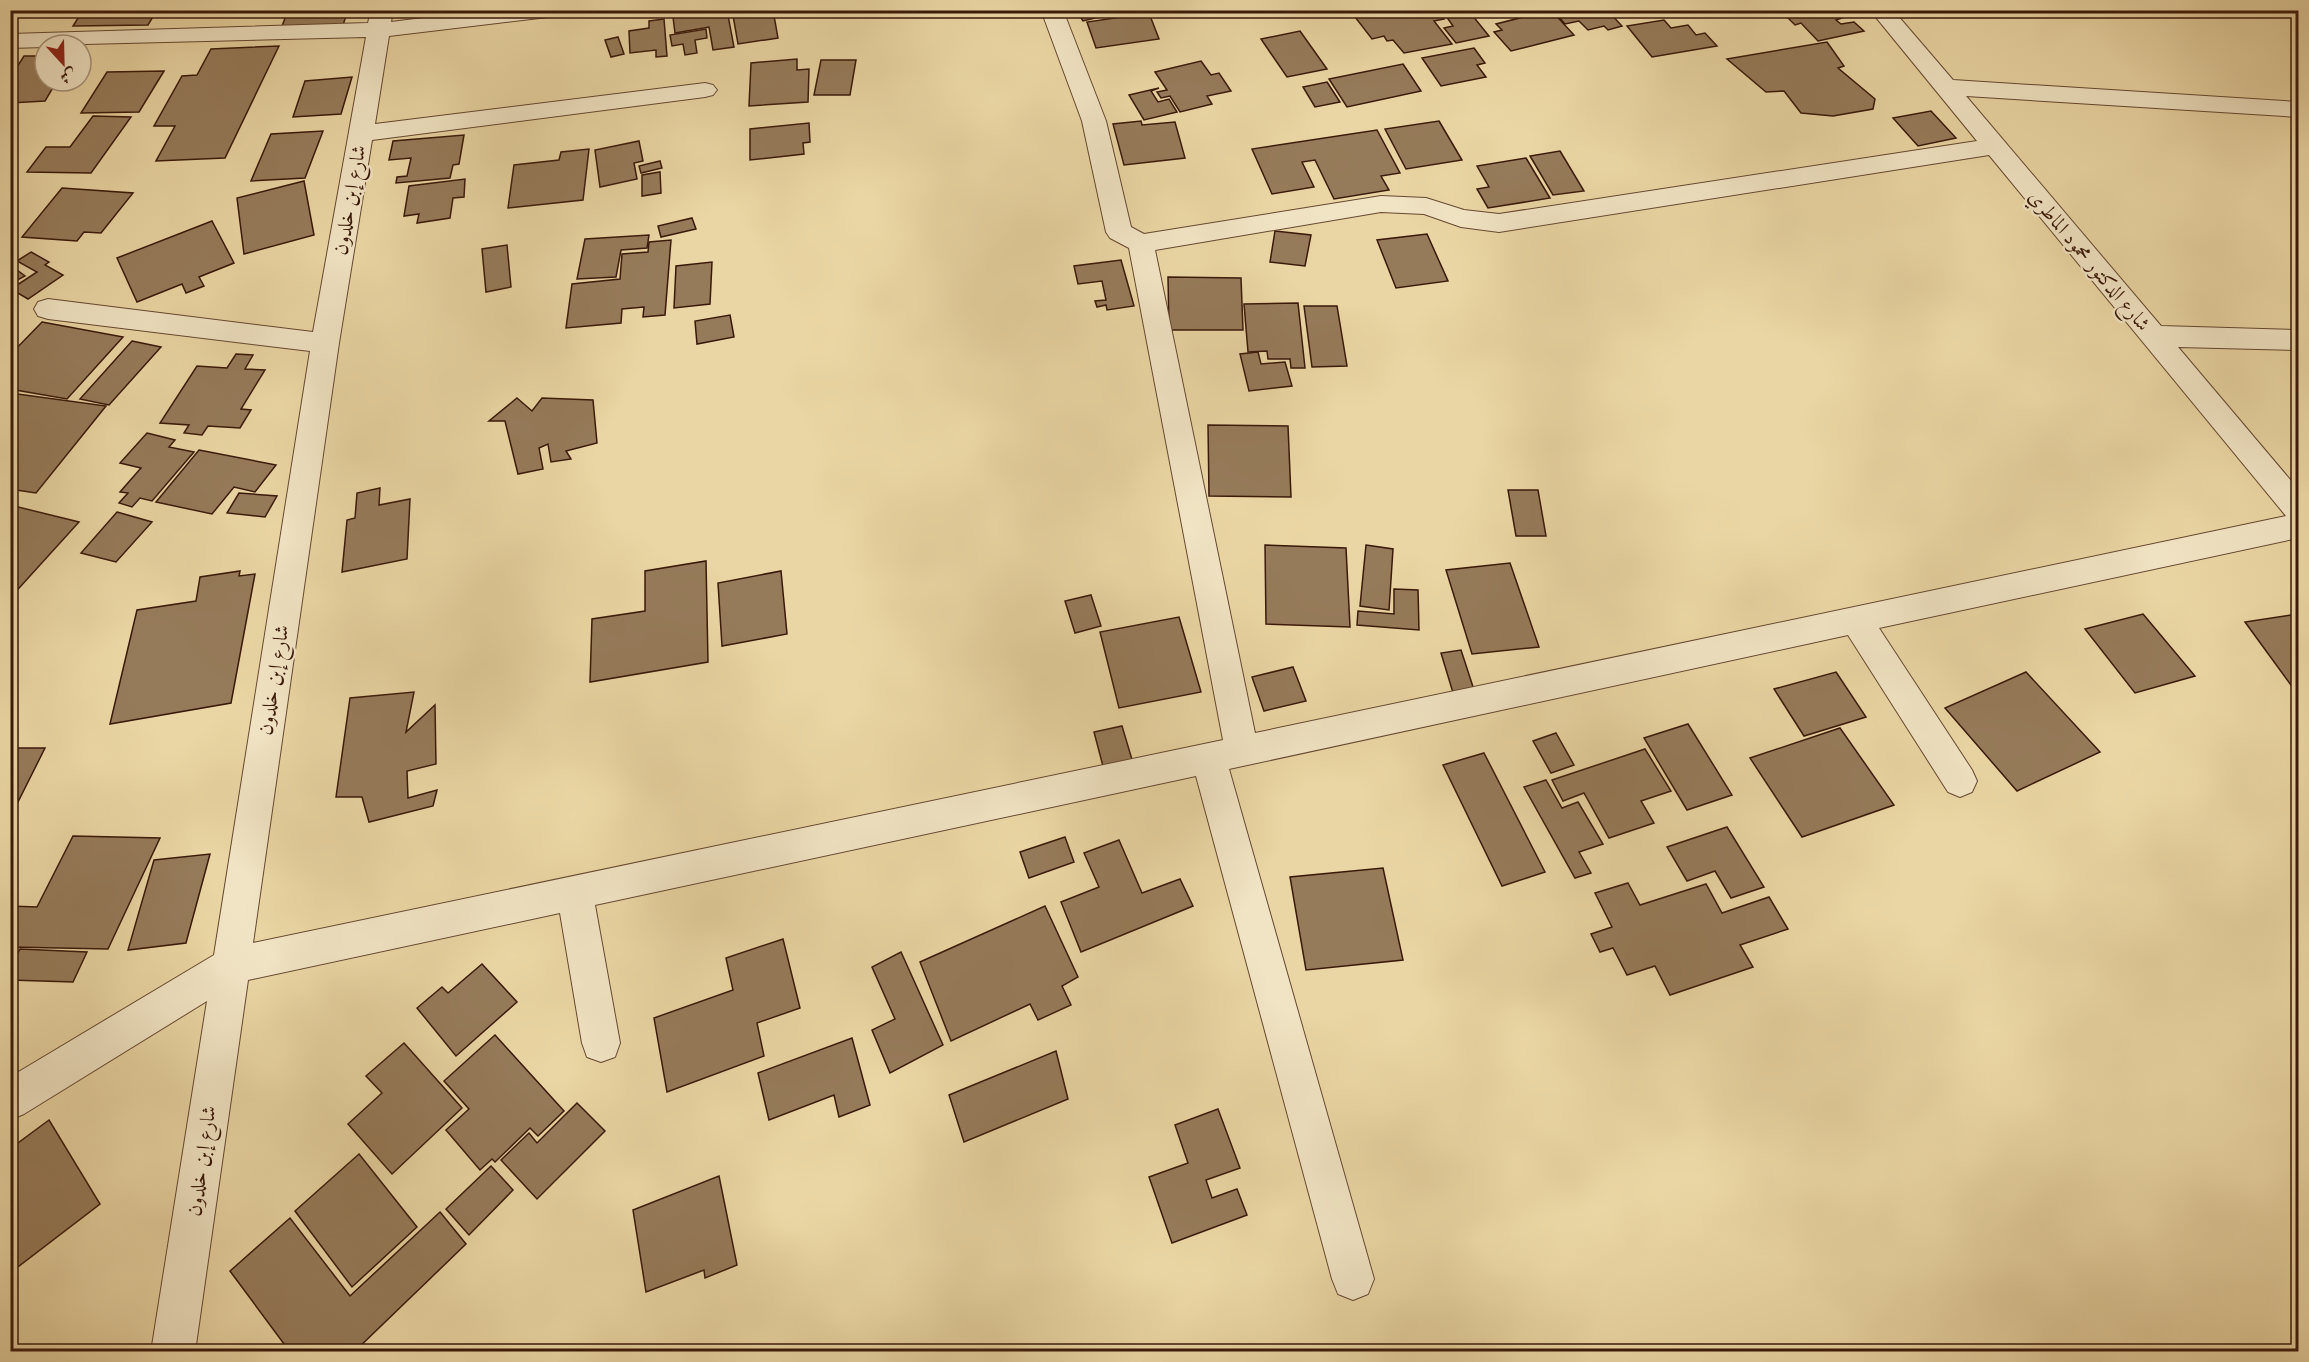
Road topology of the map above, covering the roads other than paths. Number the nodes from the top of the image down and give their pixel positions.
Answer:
1 (548, 10) edge
2 (1052, 10) edge
3 (1881, 10) edge
4 (380, 20) edge
5 (10, 41) edge
6 (1944, 87) junction
7 (705, 90) dead end
8 (2298, 109) edge
9 (360, 134) junction
10 (1995, 146) junction
11 (1141, 243) junction
12 (48, 309) dead end
13 (2154, 336) junction
14 (2298, 340) edge
15 (325, 343) junction
16 (2298, 509) edge
17 (2298, 526) edge
18 (1856, 620) junction
19 (1226, 755) junction
20 (1960, 781) dead end
21 (575, 893) junction
22 (230, 966) junction
23 (601, 1043) dead end
24 (10, 1100) edge
25 (1353, 1279) dead end
26 (173, 1352) edge

1 - 4 street
2 - 11 street
3 - 6 street, شارع الدكتور محمود الماطري
4 - 5 street
4 - 9 street, شارع إبن خلدون
6 - 8 street
6 - 10 street, شارع الدكتور محمود الماطري
7 - 9 street
9 - 15 street, شارع إبن خلدون
10 - 11 street
10 - 13 street, شارع الدكتور محمود الماطري
11 - 19 street
12 - 15 street
13 - 14 street
13 - 16 street, شارع الدكتور محمود الماطري
15 - 22 street, شارع إبن خلدون
17 - 18 street
18 - 19 street
18 - 20 street
19 - 21 street
19 - 25 street
21 - 22 street
21 - 23 street
22 - 24 street
22 - 26 street, شارع إبن خلدون

